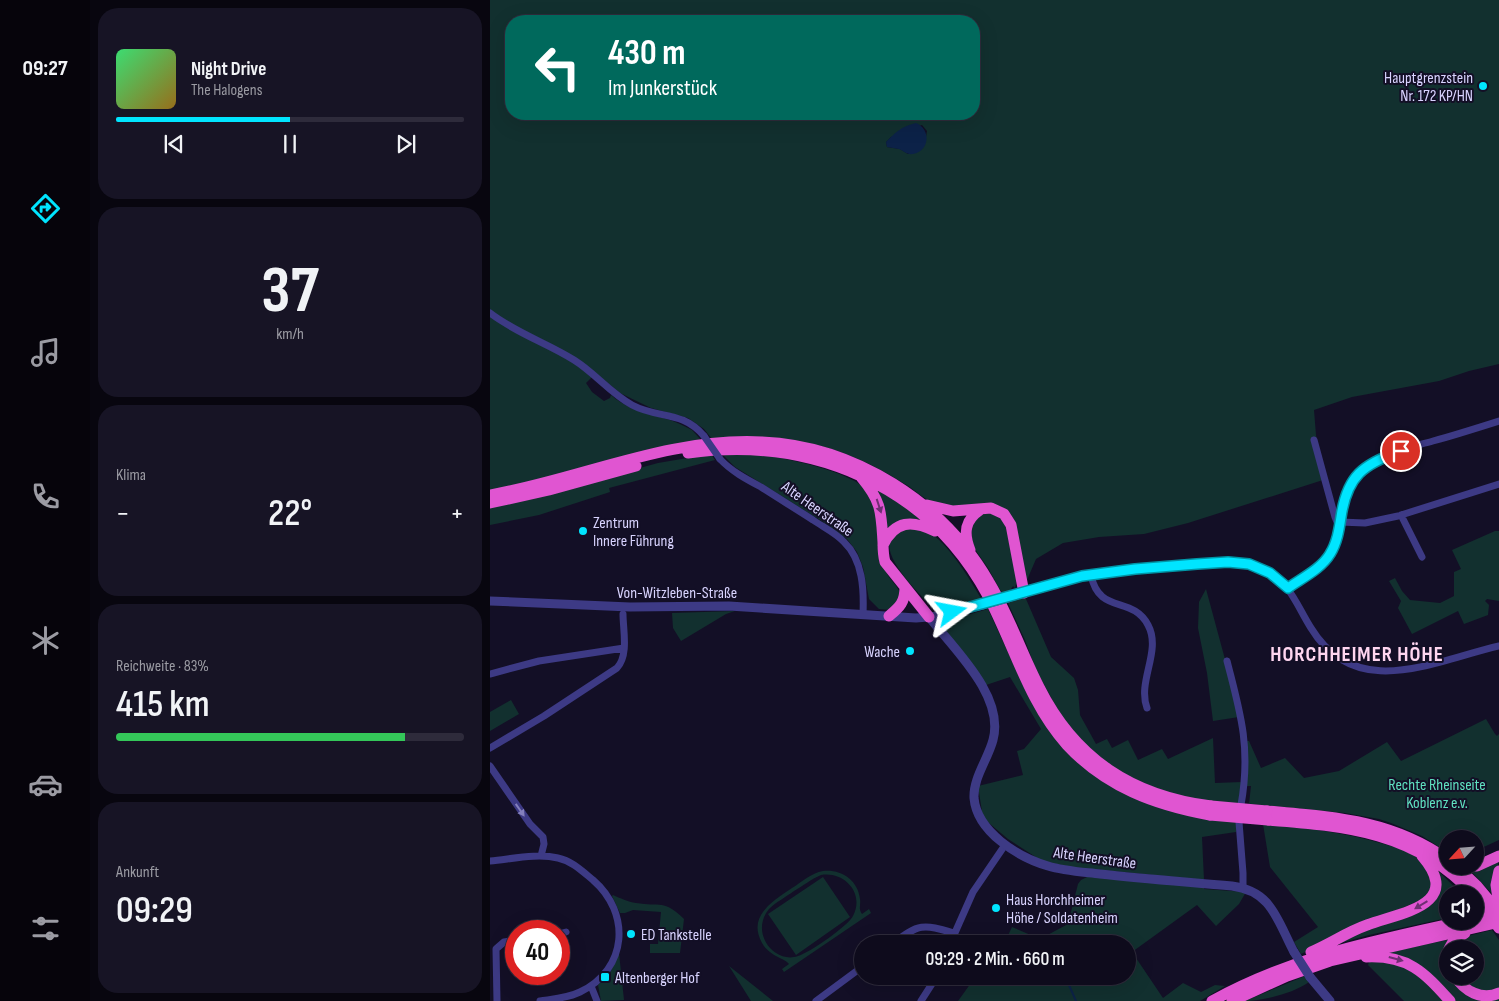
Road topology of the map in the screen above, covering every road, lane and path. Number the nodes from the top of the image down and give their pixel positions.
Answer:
1 (490, 313) edge
2 (1499, 422) edge
3 (1314, 440) dead end
4 (858, 474) junction
5 (1499, 484) edge
6 (490, 495) edge
7 (490, 503) edge
8 (920, 503) junction
9 (980, 509) junction
10 (1402, 515) junction
11 (1340, 522) junction
12 (945, 536) junction
13 (883, 545) junction
14 (1422, 557) dead end
15 (974, 558) junction
16 (1091, 575) junction
17 (905, 587) junction
18 (1288, 588) junction
19 (1024, 593) junction
20 (490, 601) edge
21 (623, 614) dead end
22 (863, 614) junction
23 (889, 616) junction
24 (930, 617) junction
25 (1499, 646) edge
26 (624, 648) junction
27 (1227, 660) dead end
28 (490, 674) edge
29 (1147, 708) dead end
30 (490, 748) edge
31 (491, 769) edge
32 (1241, 805) dead end
33 (1211, 810) junction
34 (1267, 816) junction
35 (1239, 822) dead end
36 (1005, 845) junction
37 (1417, 850) junction
38 (1439, 855) edge
39 (541, 856) junction
40 (1499, 856) edge
41 (490, 861) edge
42 (1484, 863) edge
43 (1499, 871) edge
44 (1465, 875) edge
45 (1464, 885) edge
46 (1243, 887) junction
47 (1484, 901) edge
48 (1495, 908) edge
49 (1484, 917) edge
50 (1499, 922) edge
51 (1484, 923) edge
52 (1439, 926) edge
53 (1499, 928) edge
54 (1449, 930) edge
55 (1467, 930) edge
56 (954, 933) joint
57 (904, 935) edge
58 (1454, 940) edge
59 (505, 942) edge
60 (1330, 961) junction
61 (1278, 969) junction
62 (854, 973) edge
63 (931, 985) edge
64 (1462, 985) edge
65 (591, 986) junction
66 (1499, 993) edge
67 (497, 1001) edge
68 (540, 1001) edge
69 (597, 1001) edge
70 (816, 1001) edge
71 (921, 1001) edge
72 (1212, 1001) edge
73 (1232, 1001) edge
74 (1330, 1001) edge
75 (1450, 1001) edge

1 - 22 street, Alte Heerstraße, bridge
2 - 11 street
3 - 11 street
4 - 7 highway
4 - 12 highway
4 -> 13 highway
5 - 10 street
6 - 8 highway
8 - 9 highway
8 - 15 highway
9 - 15 highway
9 - 19 highway
10 - 11 street
10 - 14 street
11 - 18 street
12 - 13 highway
12 - 33 highway
13 - 17 highway
15 - 33 highway
16 - 18 street
16 - 19 street
16 - 29 street
17 - 23 highway
17 - 24 highway
18 - 25 street
19 - 24 street, bridge
20 - 22 street, Von-Witzleben-Straße
21 - 26 street
22 - 23 street
23 - 24 street
24 - 36 street, Alte Heerstraße
26 - 28 street
26 - 30 street
27 - 32 street
31 -> 39 street
33 - 34 highway, bridge
34 - 37 highway
34 - 38 highway
35 - 46 street
36 - 46 street, Alte Heerstraße
36 - 56 street
37 - 45 highway
37 -> 61 highway
39 - 41 street
39 - 65 street
40 - 42 highway
43 - 48 highway
44 - 48 highway
46 - 74 street, Alte Heerstraße, bridge
47 - 48 highway
48 - 49 highway
48 - 53 highway, bridge
50 - 51 highway
52 - 61 highway
54 - 60 highway
55 - 58 highway
56 - 57 street
59 - 67 street
60 - 73 highway
60 -> 75 highway
61 - 72 highway
62 - 70 street
63 - 71 street
64 - 66 highway
65 - 68 street
65 - 69 street

